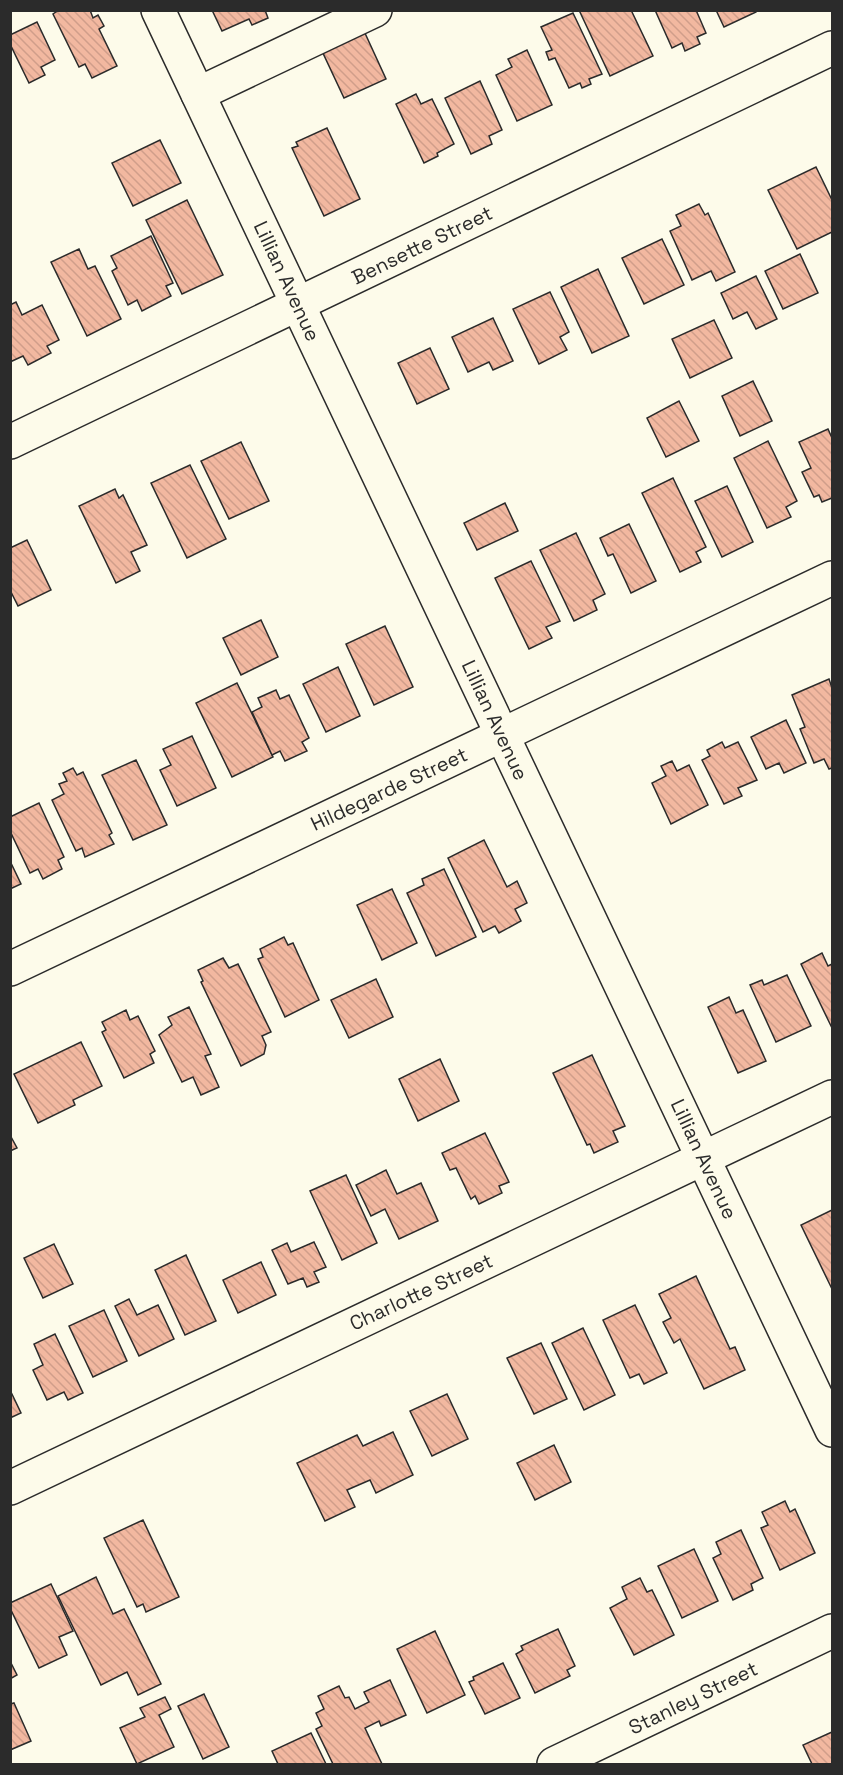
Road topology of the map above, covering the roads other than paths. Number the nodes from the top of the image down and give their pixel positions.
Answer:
1 (158, 10) edge
2 (375, 10) edge
3 (832, 48) edge
4 (198, 94) junction
5 (297, 304) junction
6 (10, 441) edge
7 (832, 578) edge
8 (502, 735) junction
9 (10, 969) edge
10 (832, 1097) edge
11 (703, 1158) junction
12 (832, 1430) edge
13 (10, 1488) edge
14 (832, 1631) edge
15 (554, 1764) edge

1 - 4 street, Lillian Avenue
2 - 4 street
3 - 5 street, Bensette Street
4 - 5 street, Lillian Avenue
5 - 6 street, Bensette Street
5 - 8 street, Lillian Avenue
7 - 8 street, Hildegarde Street
8 - 9 street, Hildegarde Street
8 - 11 street, Lillian Avenue
10 - 11 street, Charlotte Street
11 - 12 street, Lillian Avenue
11 - 13 street, Charlotte Street
14 - 15 street, Stanley Street

